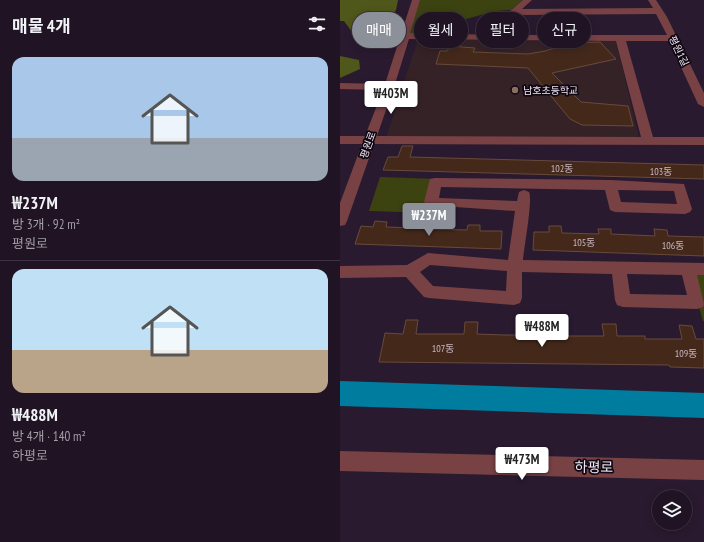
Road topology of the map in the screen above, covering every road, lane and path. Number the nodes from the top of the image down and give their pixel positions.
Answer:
1 (416, 0) edge
2 (528, 0) edge
3 (652, 0) edge
4 (596, 4) dead end
5 (588, 11) junction
6 (659, 11) junction
7 (514, 12) joint
8 (406, 36) joint
9 (476, 37) edge
10 (529, 38) edge
11 (620, 38) junction
12 (673, 38) junction
13 (402, 48) edge
14 (340, 86) edge
15 (389, 87) junction
16 (704, 104) edge
17 (340, 140) edge
18 (704, 141) edge
19 (369, 142) junction
20 (648, 142) junction
21 (524, 184) junction
22 (611, 185) junction
23 (523, 206) junction
24 (340, 221) edge
25 (515, 266) junction
26 (619, 268) junction
27 (688, 269) junction
28 (704, 269) edge
29 (410, 271) junction
30 (340, 272) edge
31 (340, 461) edge
32 (704, 470) edge

1 - 8 street, 평원로
2 - 7 street
3 - 6 street, 평원1길
4 - 5 street
5 - 6 street
5 - 7 street
6 - 12 street, 평원1길
8 - 9 street
10 - 11 street
11 - 12 street
11 - 20 street
12 - 16 street, 평원1길
13 - 15 street, 평원로
14 - 15 street
15 - 19 street, 평원로
17 - 19 street
18 - 20 street
19 - 20 street
19 - 24 street, 평원로
21 - 22 street
21 - 23 street
21 - 23 street
22 - 22 street
23 - 25 street
25 - 26 street
25 - 29 street
25 - 29 street
26 - 27 street
26 - 27 street
27 - 28 street
29 - 30 street
31 - 32 street, 하평로

